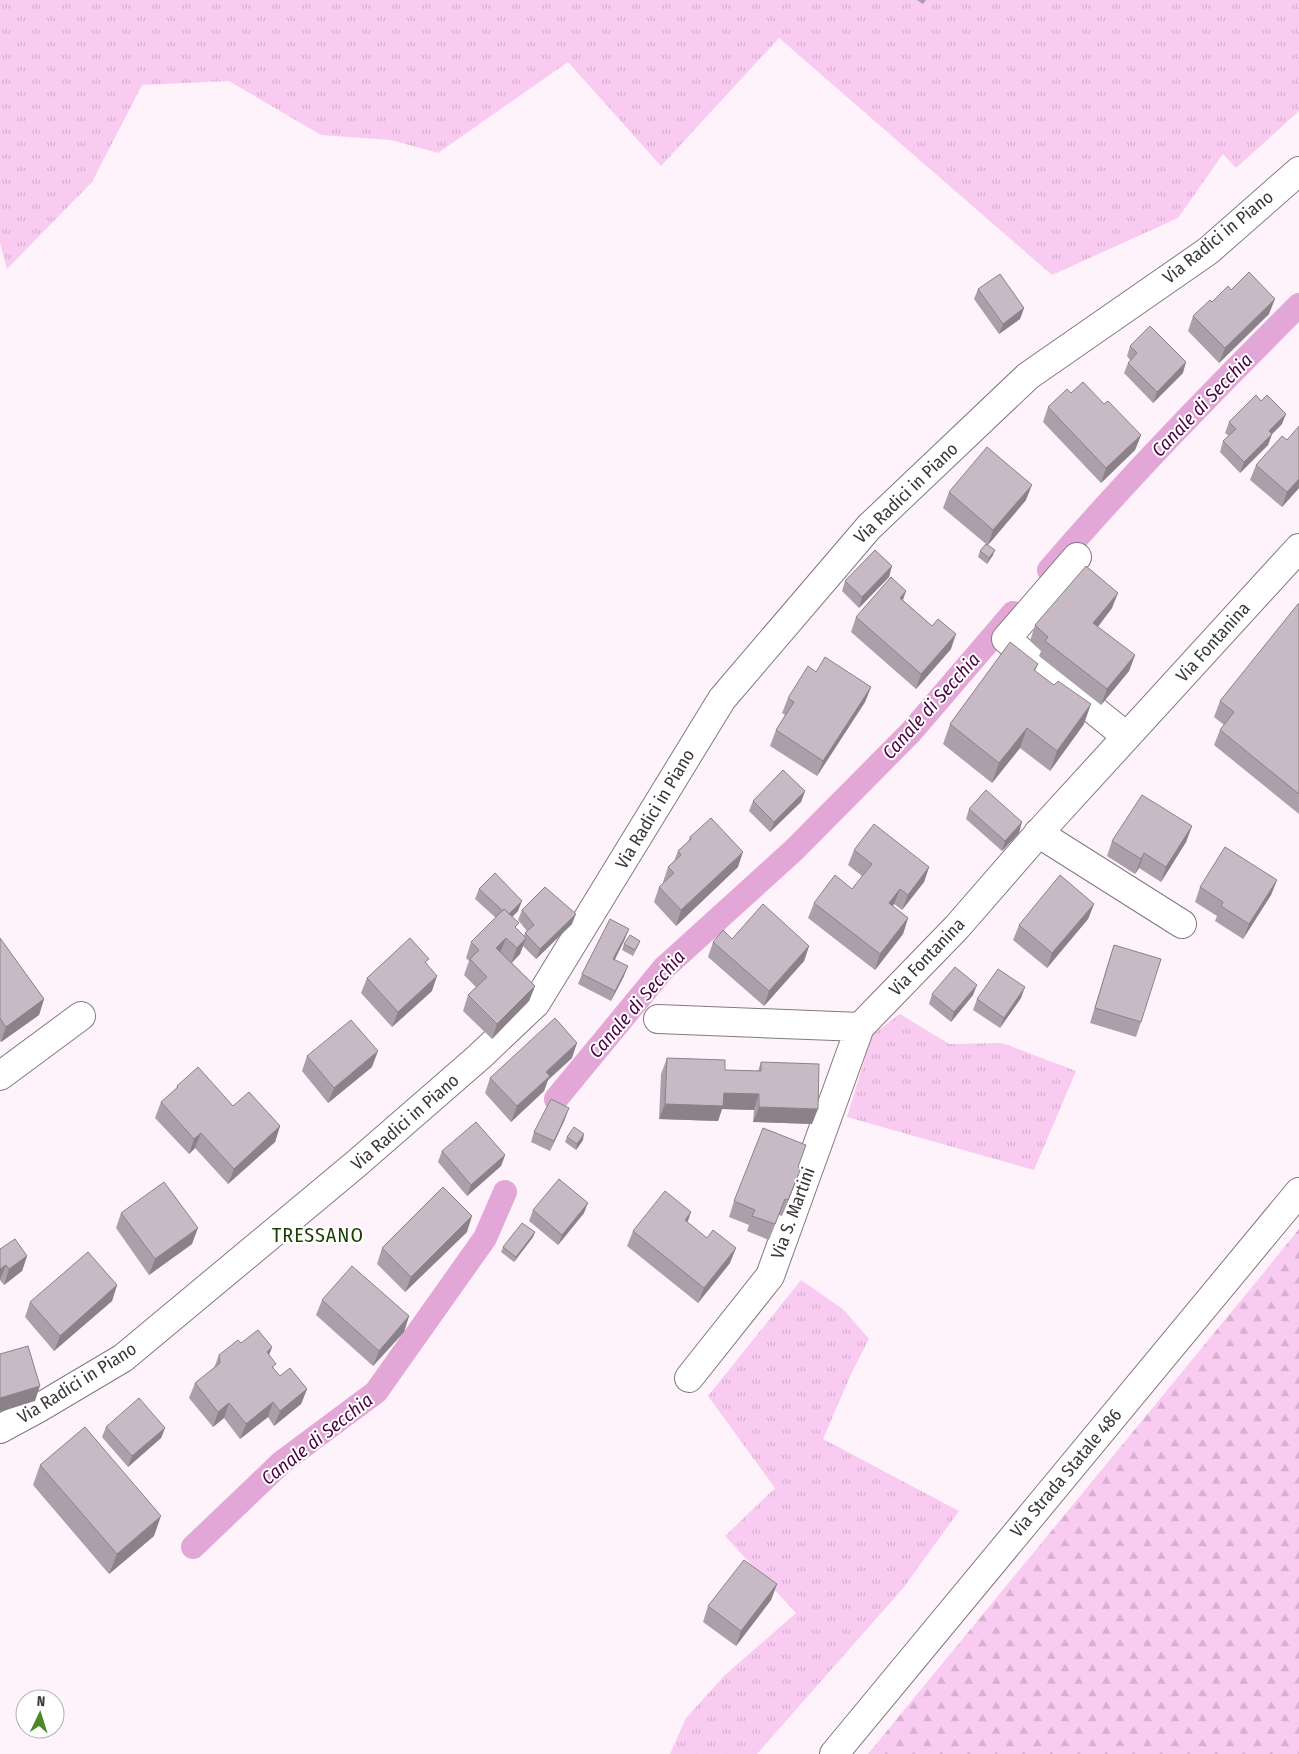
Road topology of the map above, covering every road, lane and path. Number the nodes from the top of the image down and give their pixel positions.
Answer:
1 (1299, 171) edge
2 (1299, 548) edge
3 (1077, 557) dead end
4 (1126, 736) junction
5 (1038, 833) junction
6 (1182, 924) dead end
7 (81, 1016) dead end
8 (658, 1019) dead end
9 (860, 1027) junction
10 (0, 1076) edge
11 (1299, 1192) edge
12 (689, 1378) dead end
13 (0, 1429) edge
14 (834, 1754) edge

1 - 13 street, Via Radici in Piano
2 - 4 street, Via Fontanina
3 - 4 street
4 - 5 street, Via Fontanina
5 - 6 street
5 - 9 street, Via Fontanina
7 - 10 street
8 - 9 street
9 - 12 street, Via S. Martini
11 - 14 street, Via Strada Statale 486

